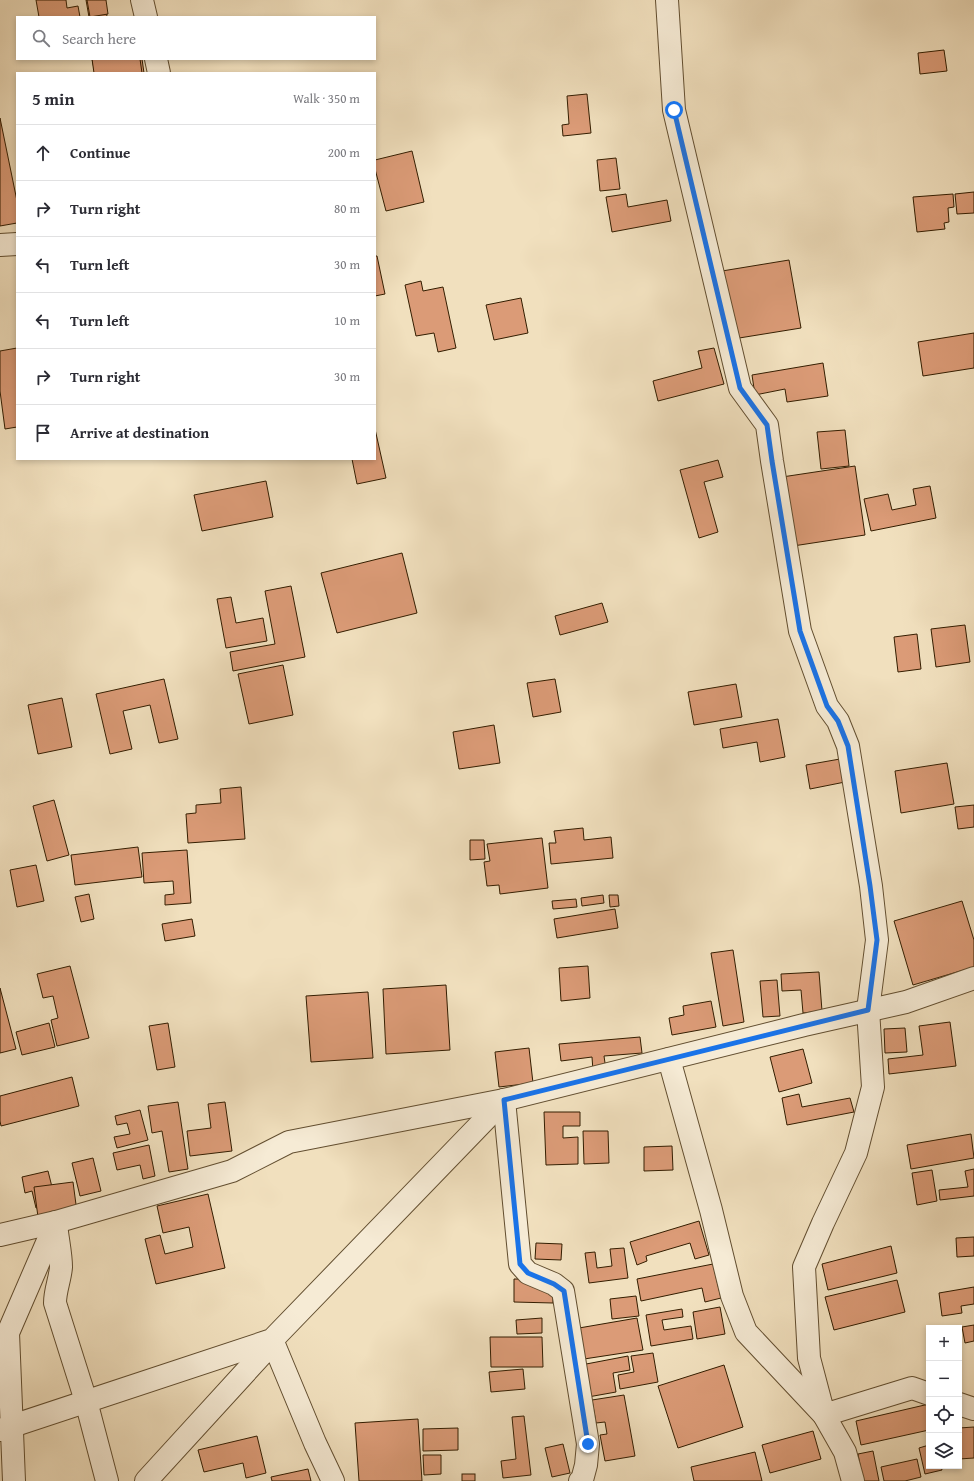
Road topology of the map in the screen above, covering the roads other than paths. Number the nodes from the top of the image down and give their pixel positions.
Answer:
1 (142, 0) edge
2 (667, 0) edge
3 (146, 16) edge
4 (156, 60) edge
5 (159, 72) edge
6 (16, 244) edge
7 (0, 245) edge
8 (974, 978) edge
9 (868, 1010) junction
10 (669, 1059) junction
11 (504, 1100) junction
12 (56, 1222) junction
13 (0, 1235) edge
14 (926, 1393) edge
15 (86, 1401) junction
16 (962, 1405) edge
17 (974, 1408) edge
18 (824, 1415) junction
19 (6, 1428) edge
20 (14, 1481) edge
21 (108, 1481) edge
22 (146, 1481) edge
23 (333, 1481) edge
24 (580, 1481) edge
25 (853, 1481) edge

1 - 3 street
2 - 9 street
4 - 5 street
6 - 7 street
8 - 9 street
9 - 10 street
9 - 18 street
10 - 11 street
10 - 18 street
11 - 12 street
11 - 15 street
11 - 24 street
12 - 13 street
12 - 15 street
12 - 19 street
14 - 18 street
15 - 19 street
15 - 21 street
16 - 17 street
18 - 25 street
19 - 20 street
22 - 23 street

